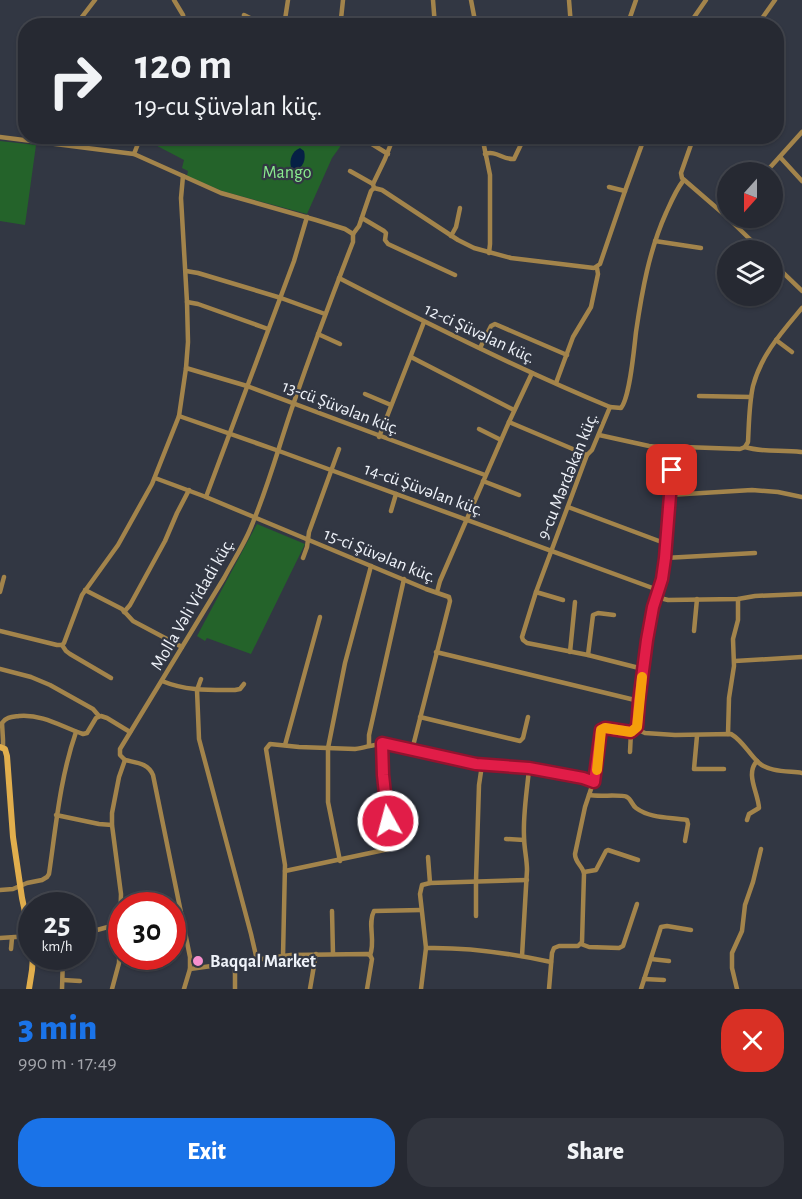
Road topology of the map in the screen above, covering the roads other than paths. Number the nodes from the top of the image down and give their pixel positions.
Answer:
1 (95, 0) edge
2 (174, 0) edge
3 (288, 0) edge
4 (343, 0) edge
5 (433, 0) edge
6 (471, 0) edge
7 (569, 0) edge
8 (636, 0) edge
9 (706, 0) edge
10 (775, 0) edge
11 (244, 15) dead end
12 (763, 17) dead end
13 (81, 18) edge
14 (184, 18) edge
15 (250, 18) edge
16 (285, 18) edge
17 (340, 18) edge
18 (434, 18) edge
19 (474, 18) edge
20 (570, 18) edge
21 (630, 18) edge
22 (694, 18) edge
23 (802, 132) edge
24 (0, 137) edge
25 (18, 138) edge
26 (71, 144) edge
27 (138, 144) edge
28 (372, 144) edge
29 (391, 144) edge
30 (483, 144) edge
31 (521, 144) edge
32 (642, 144) edge
33 (691, 144) edge
34 (134, 154) junction
35 (388, 154) junction
36 (485, 154) junction
37 (780, 157) junction
38 (775, 162) edge
39 (350, 171) dead end
40 (183, 176) junction
41 (683, 181) junction
42 (802, 181) edge
43 (373, 186) junction
44 (609, 187) dead end
45 (625, 191) junction
46 (717, 207) edge
47 (460, 208) dead end
48 (307, 217) junction
49 (362, 218) junction
50 (740, 228) edge
51 (353, 234) junction
52 (451, 236) junction
53 (751, 240) edge
54 (655, 241) junction
55 (701, 248) dead end
56 (489, 253) junction
57 (597, 268) junction
58 (186, 271) junction
59 (783, 272) edge
60 (454, 275) dead end
61 (339, 278) junction
62 (801, 288) edge
63 (280, 298) junction
64 (188, 302) junction
65 (802, 308) edge
66 (325, 314) junction
67 (424, 322) junction
68 (268, 329) junction
69 (318, 334) junction
70 (776, 340) junction
71 (340, 344) dead end
72 (480, 348) junction
73 (792, 352) dead end
74 (567, 355) junction
75 (411, 357) junction
76 (186, 368) junction
77 (532, 373) junction
78 (556, 383) junction
79 (247, 386) junction
80 (365, 394) dead end
81 (699, 396) dead end
82 (752, 397) junction
83 (293, 404) junction
84 (392, 405) junction
85 (610, 407) junction
86 (514, 410) junction
87 (179, 416) junction
88 (509, 422) junction
89 (479, 429) dead end
90 (231, 434) junction
91 (599, 435) junction
92 (379, 436) junction
93 (501, 440) junction
94 (745, 447) junction
95 (339, 449) dead end
96 (675, 449) junction
97 (279, 450) junction
98 (801, 452) edge
99 (587, 455) junction
100 (332, 470) junction
101 (155, 478) junction
102 (484, 478) junction
103 (189, 490) junction
104 (396, 494) junction
105 (519, 495) dead end
106 (669, 495) junction
107 (206, 497) junction
108 (802, 497) edge
109 (568, 507) junction
110 (392, 511) dead end
111 (255, 518) junction
112 (467, 519) junction
113 (308, 540) junction
114 (667, 544) junction
115 (552, 550) junction
116 (755, 553) dead end
117 (303, 558) dead end
118 (665, 558) junction
119 (371, 566) junction
120 (4, 577) dead end
121 (404, 579) junction
122 (85, 590) junction
123 (658, 590) junction
124 (0, 592) edge
125 (437, 592) junction
126 (536, 592) junction
127 (802, 594) edge
128 (656, 597) junction
129 (697, 599) junction
130 (738, 599) junction
131 (563, 600) dead end
132 (575, 602) dead end
133 (124, 612) junction
134 (614, 615) dead end
135 (320, 617) dead end
136 (0, 631) edge
137 (694, 632) dead end
138 (62, 645) junction
139 (182, 647) junction
140 (570, 651) junction
141 (436, 652) junction
142 (588, 655) junction
143 (802, 657) edge
144 (735, 661) junction
145 (0, 669) edge
146 (643, 669) junction
147 (111, 678) dead end
148 (201, 679) dead end
149 (162, 681) junction
150 (244, 684) dead end
151 (197, 690) junction
152 (639, 701) junction
153 (99, 716) junction
154 (420, 717) junction
155 (528, 717) dead end
156 (1, 723) edge
157 (633, 730) junction
158 (76, 732) junction
159 (130, 732) junction
160 (728, 734) junction
161 (697, 736) junction
162 (382, 743) junction
163 (285, 746) junction
164 (369, 747) junction
165 (1, 748) edge
166 (328, 748) junction
167 (412, 750) junction
168 (630, 752) dead end
169 (120, 755) junction
170 (114, 758) dead end
171 (125, 760) junction
172 (757, 761) junction
173 (482, 765) junction
174 (529, 768) junction
175 (724, 769) dead end
176 (802, 773) edge
177 (594, 782) junction
178 (589, 795) junction
179 (56, 815) junction
180 (747, 819) dead end
181 (112, 825) junction
182 (506, 839) dead end
183 (524, 840) junction
184 (685, 841) dead end
185 (761, 849) dead end
186 (428, 857) dead end
187 (638, 860) dead end
188 (340, 861) junction
189 (285, 871) junction
190 (584, 872) junction
191 (527, 880) junction
192 (476, 881) junction
193 (430, 883) junction
194 (20, 886) junction
195 (0, 890) edge
196 (21, 892) edge
197 (121, 892) edge
198 (637, 904) dead end
199 (421, 910) junction
200 (332, 911) dead end
201 (476, 916) dead end
202 (691, 930) dead end
203 (18, 937) edge
204 (0, 938) edge
205 (12, 938) junction
206 (581, 944) junction
207 (426, 948) junction
208 (11, 949) dead end
209 (316, 954) junction
210 (333, 954) junction
211 (370, 955) junction
212 (283, 956) junction
213 (522, 956) junction
214 (651, 959) junction
215 (257, 960) junction
216 (669, 961) dead end
217 (551, 962) junction
218 (235, 963) junction
219 (190, 969) junction
220 (33, 970) edge
221 (63, 970) edge
222 (117, 970) edge
223 (644, 979) junction
224 (63, 980) junction
225 (664, 980) dead end
226 (80, 981) dead end
227 (29, 989) edge
228 (62, 989) edge
229 (112, 989) edge
230 (184, 989) edge
231 (235, 989) edge
232 (310, 989) edge
233 (367, 989) edge
234 (421, 989) edge
235 (549, 989) edge
236 (641, 989) edge
237 (737, 989) edge

1 - 13 street
2 - 14 street
3 - 16 street
4 - 17 street
5 - 18 street
6 - 19 street
7 - 20 street
8 - 21 street
9 - 22 street
10 - 12 street
11 - 15 street
23 - 37 street
24 - 25 street
26 - 34 street
27 - 34 street
28 - 35 street
29 - 35 street, Molla Vəli Vidadi küç.
30 - 36 street
31 - 36 street
32 - 45 street
33 - 41 street, 9-cu Mərdəkan küç.
34 - 40 street
35 - 43 street, Molla Vəli Vidadi küç.
36 - 56 street
37 - 38 street
37 - 42 street
39 - 43 street
40 - 48 street
40 - 58 street
41 - 46 street
41 - 54 street, 9-cu Mərdəkan küç.
43 - 49 street, Molla Vəli Vidadi küç.
43 - 52 street
44 - 45 street
45 - 57 street
47 - 52 street
48 - 51 street
48 - 63 street
49 - 51 street, Molla Vəli Vidadi küç.
49 - 60 street
50 - 53 street
51 - 61 street, Molla Vəli Vidadi küç.
52 - 56 street
54 - 55 street
54 - 85 street, 9-cu Mərdəkan küç.
56 - 57 street
57 - 74 street
58 - 63 street
58 - 64 street
59 - 62 street
61 - 66 street, Molla Vəli Vidadi küç.
61 - 67 street, 12-ci Şüvəlan küç.
63 - 66 street
63 - 68 street
64 - 68 street
64 - 76 street
65 - 70 street
66 - 69 street, Molla Vəli Vidadi küç.
67 - 72 street, 12-ci Şüvəlan küç.
67 - 75 street
68 - 79 street
69 - 71 street
69 - 83 street, Molla Vəli Vidadi küç.
70 - 73 street
70 - 82 street
72 - 74 street
72 - 77 street, 12-ci Şüvəlan küç.
74 - 78 street
75 - 84 street
75 - 86 street
76 - 79 street, 13-cü Şüvəlan küç.
76 - 87 street
77 - 78 street, 12-ci Şüvəlan küç.
77 - 86 street
78 - 85 street, 12-ci Şüvəlan küç.
79 - 83 street, 13-cü Şüvəlan küç.
79 - 90 street
80 - 84 street
81 - 82 street
82 - 94 street
83 - 92 street, 13-cü Şüvəlan küç.
83 - 97 street, Molla Vəli Vidadi küç.
84 - 92 street
85 - 91 street, 9-cu Mərdəkan küç.
86 - 88 street
87 - 90 street, 14-cü Şüvəlan küç.
87 - 101 street
88 - 93 street
88 - 99 street
89 - 93 street
90 - 97 street, 14-cü Şüvəlan küç.
90 - 107 street
91 - 96 street
91 - 99 street, 9-cu Mərdəkan küç.
92 - 102 street, 13-cü Şüvəlan küç.
93 - 102 street
94 - 96 street
94 - 98 street
95 - 100 street
96 - 106 street
97 - 100 street, 14-cü Şüvəlan küç.
97 - 111 street, Molla Vəli Vidadi küç.
99 - 109 street, 9-cu Mərdəkan küç.
100 - 104 street, 14-cü Şüvəlan küç.
100 - 113 street
101 - 103 street, 15-ci Şüvəlan küç.
101 - 122 street
102 - 105 street, 13-cü Şüvəlan küç.
102 - 112 street
103 - 107 street, 15-ci Şüvəlan küç.
103 - 133 street
104 - 110 street
104 - 112 street, 14-cü Şüvəlan küç.
106 - 108 street
106 - 114 street
107 - 111 street, 15-ci Şüvəlan küç.
109 - 114 street
109 - 115 street, 9-cu Mərdəkan küç.
111 - 113 street, 15-ci Şüvəlan küç.
111 - 139 street, Molla Vəli Vidadi küç.
112 - 115 street, 14-cü Şüvəlan küç.
112 - 125 street
113 - 117 street
113 - 119 street, 15-ci Şüvəlan küç.
114 - 118 street
115 - 123 street, 14-cü Şüvəlan küç.
115 - 126 street, 9-cu Mərdəkan küç.
116 - 118 street
118 - 123 street
119 - 121 street, 15-ci Şüvəlan küç.
119 - 166 street
120 - 124 street
121 - 125 street, 15-ci Şüvəlan küç.
121 - 164 street
122 - 133 street
122 - 138 street
123 - 128 street
125 - 141 street, 15-ci Şüvəlan küç.
126 - 131 street
126 - 140 street, 9-cu Mərdəkan küç.
127 - 130 street
128 - 129 street
128 - 146 street
129 - 130 street
129 - 137 street
130 - 144 street
132 - 140 street
133 - 139 street
134 - 142 street
135 - 163 street
136 - 138 street
138 - 147 street
139 - 149 street, Molla Vəli Vidadi küç.
140 - 142 street, 9-cu Mərdəkan küç.
141 - 152 street
141 - 154 street, 15-ci Şüvəlan küç.
142 - 146 street, 9-cu Mərdəkan küç.
143 - 144 street
144 - 160 street
145 - 153 street
146 - 152 street
148 - 151 street
149 - 151 street
149 - 159 street, Molla Vəli Vidadi küç.
150 - 151 street
151 - 215 street
152 - 157 street
153 - 158 street
153 - 159 street
154 - 155 street
154 - 167 street, 15-ci Şüvəlan küç.
156 - 158 street
156 - 165 street
157 - 161 street
157 - 168 street
157 - 177 street
158 - 179 street
159 - 169 street, Molla Vəli Vidadi küç.
160 - 161 street
160 - 172 street
161 - 175 street
162 - 164 street
162 - 167 street
162 - 188 street
163 - 166 street
163 - 189 street
164 - 166 street
165 - 194 street
166 - 188 street
167 - 173 street
169 - 170 street
169 - 171 street
171 - 181 street
171 - 219 street
172 - 176 street
172 - 180 street
173 - 174 street
173 - 192 street
174 - 177 street
174 - 183 street
177 - 178 street
178 - 184 street
178 - 190 street
179 - 181 street
179 - 194 street
181 - 197 street
182 - 183 street
183 - 191 street
185 - 237 street
186 - 193 street
187 - 190 street
188 - 189 street
189 - 212 street
190 - 206 street
191 - 192 street
191 - 213 street
192 - 193 street
192 - 201 street
193 - 199 street
194 - 195 street
194 - 196 street
198 - 206 street
199 - 207 street
199 - 211 street
200 - 210 street
202 - 214 street
203 - 205 street
204 - 205 street
205 - 208 street
206 - 217 street
207 - 213 street
207 - 234 street
209 - 210 street
209 - 212 street
209 - 232 street
210 - 211 street
211 - 233 street
212 - 215 street
213 - 217 street
214 - 216 street
214 - 223 street
215 - 218 street
217 - 235 street
218 - 219 street
218 - 231 street
219 - 230 street
220 - 227 street
221 - 224 street
222 - 229 street
223 - 225 street
223 - 236 street
224 - 226 street
224 - 228 street

